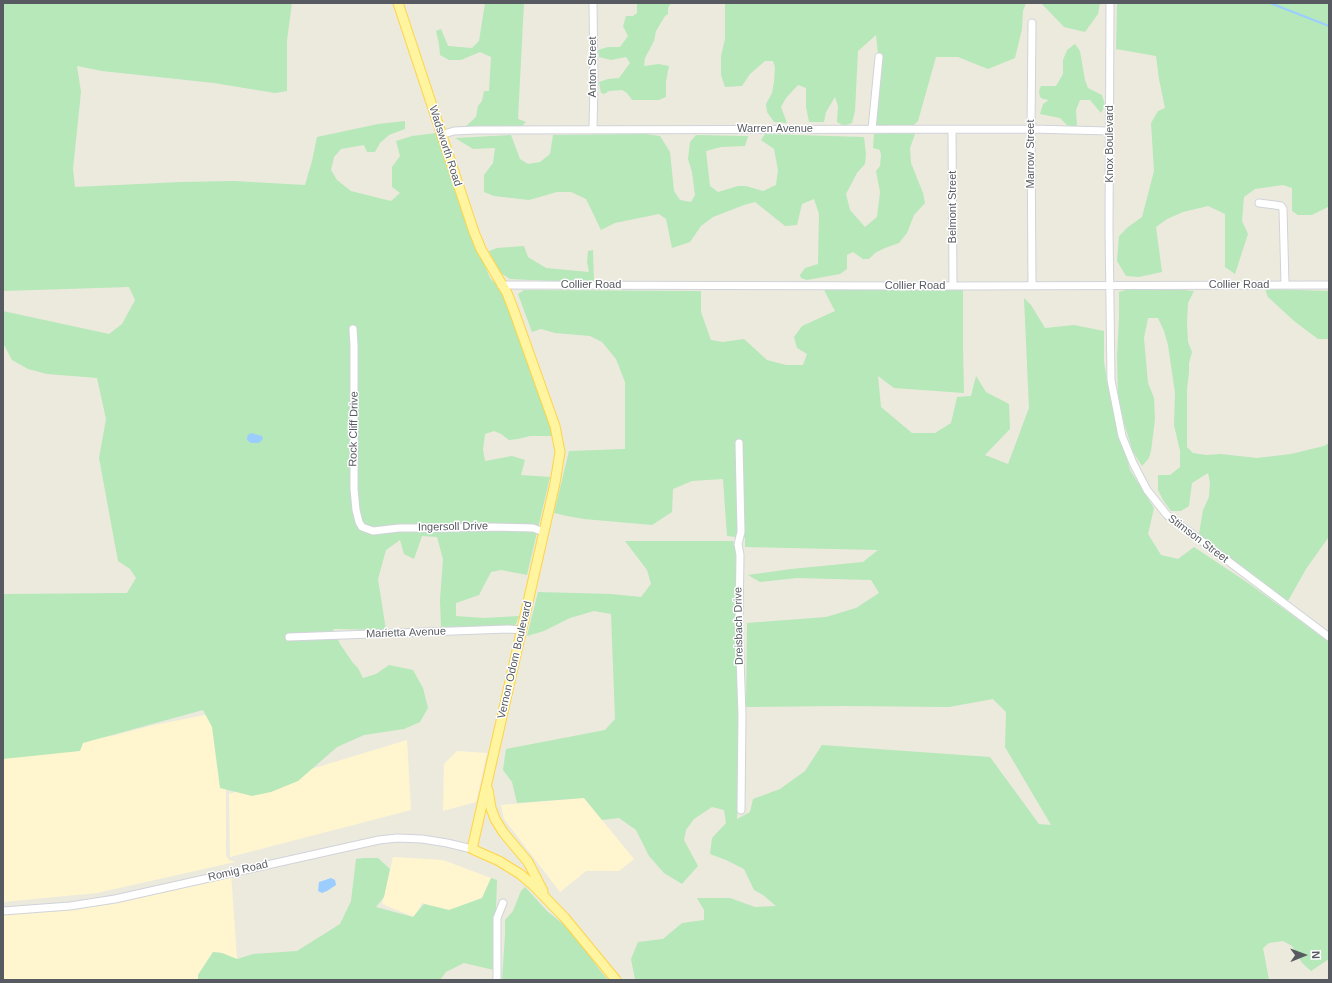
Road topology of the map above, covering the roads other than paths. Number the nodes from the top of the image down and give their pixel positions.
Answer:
1 (398, 3) edge
2 (593, 3) edge
3 (1110, 3) edge
4 (1032, 23) dead end
5 (879, 57) dead end
6 (872, 129) junction
7 (952, 129) junction
8 (1031, 129) junction
9 (593, 130) junction
10 (1109, 131) junction
11 (441, 135) junction
12 (1259, 203) dead end
13 (502, 284) junction
14 (1285, 284) junction
15 (1032, 285) junction
16 (1110, 285) junction
17 (1329, 285) edge
18 (953, 286) junction
19 (353, 329) dead end
20 (739, 443) dead end
21 (362, 527) joint
22 (544, 532) junction
23 (522, 630) junction
24 (1329, 636) edge
25 (289, 637) dead end
26 (487, 784) junction
27 (741, 810) dead end
28 (472, 849) junction
29 (548, 899) junction
30 (503, 903) dead end
31 (3, 911) edge
32 (498, 980) edge
33 (616, 980) edge

1 - 11 main road, Wadsworth Road
2 - 9 street, Anton Street
3 - 10 street, Knox Boulevard
4 - 8 street, Marrow Street
5 - 6 street
6 - 7 street, Warren Avenue
6 - 9 street, Warren Avenue
7 - 8 street, Warren Avenue
7 - 18 street, Belmont Street
8 - 10 street, Warren Avenue
8 - 15 street, Marrow Street
9 - 11 street, Warren Avenue
10 - 16 street, Knox Boulevard
11 - 13 main road, Wadsworth Road
12 - 14 street
13 - 18 street, Collier Road
13 - 22 main road, Vernon Odom Boulevard
14 - 16 street, Collier Road
14 - 17 street, Collier Road
15 - 16 street, Collier Road
15 - 18 street, Collier Road
16 - 24 street, Stimson Street
19 - 21 street, Rock Cliff Drive
20 - 27 street, Dreisbach Drive
21 - 22 street, Ingersoll Drive
22 - 23 main road, Vernon Odom Boulevard
23 - 25 street, Marietta Avenue
23 - 26 main road, Vernon Odom Boulevard
26 - 28 main road, Vernon Odom Boulevard
26 - 29 main road
28 - 29 main road
28 - 31 street, Romig Road
29 - 33 main road
30 - 32 street

